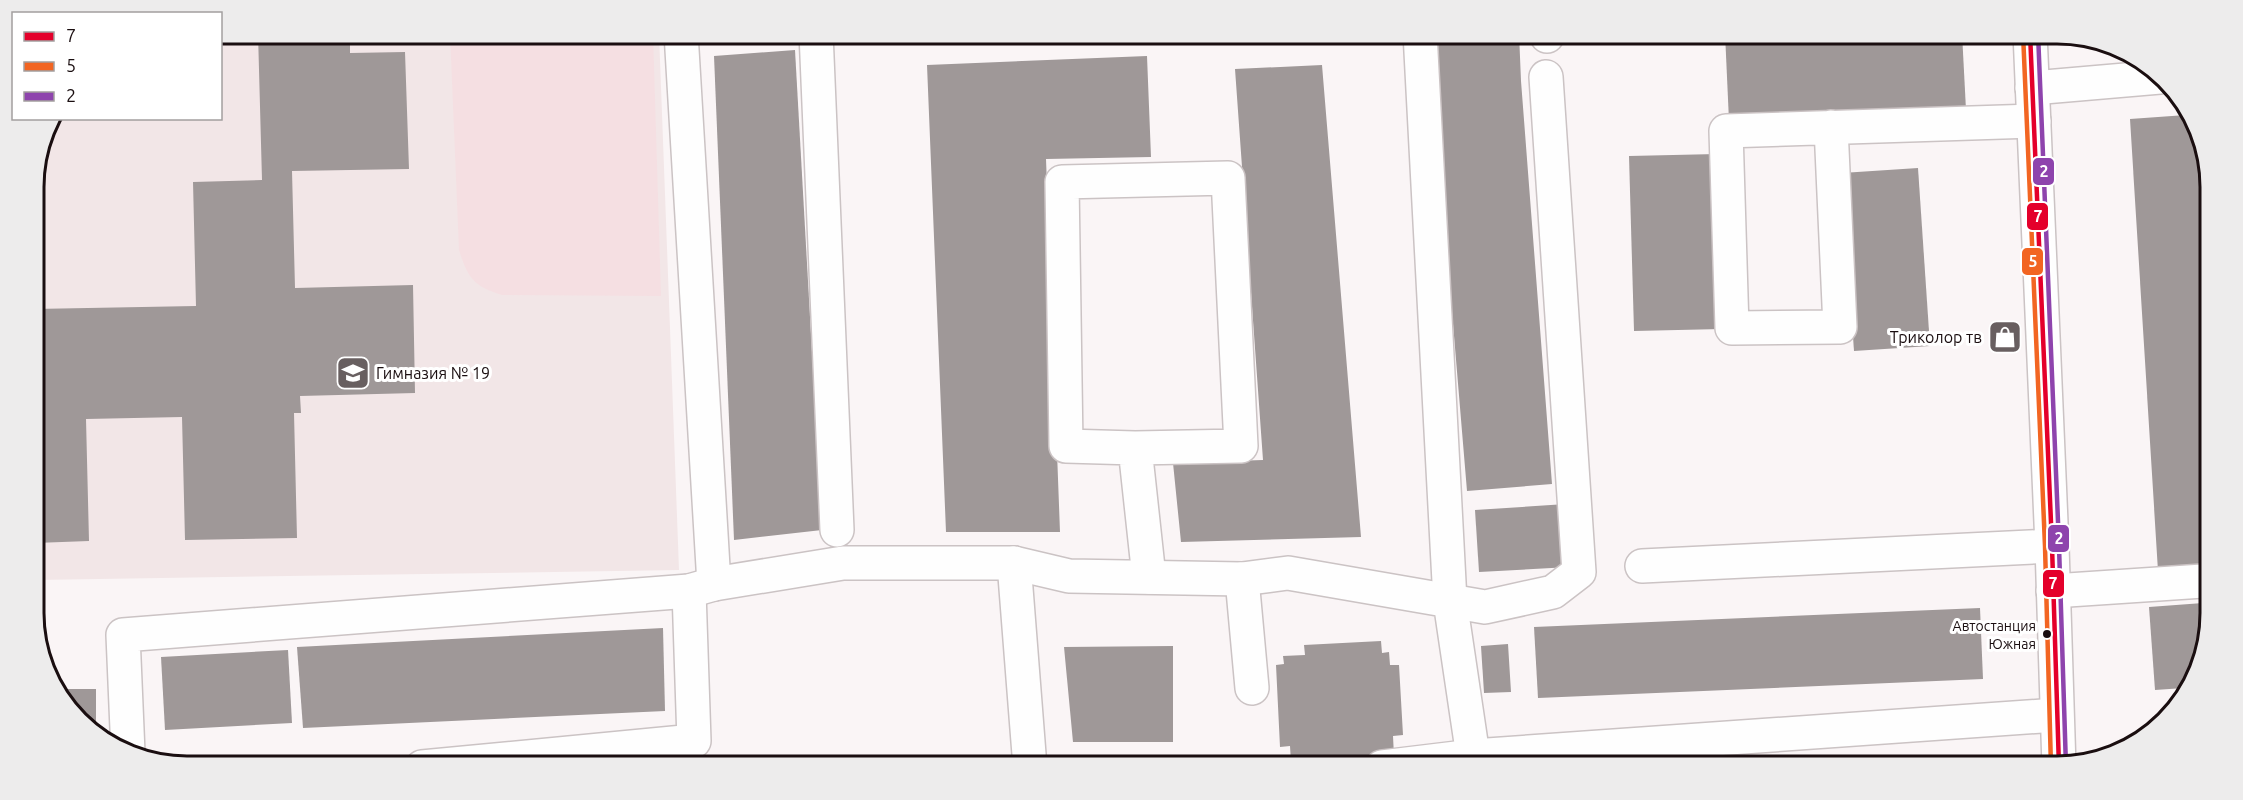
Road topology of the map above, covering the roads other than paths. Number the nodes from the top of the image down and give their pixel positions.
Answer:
1 (681, 44) edge
2 (816, 44) edge
3 (1420, 44) edge
4 (2030, 44) edge
5 (1546, 77) dead end
6 (2150, 78) edge
7 (2032, 88) junction
8 (2034, 120) junction
9 (1832, 127) junction
10 (1135, 448) junction
11 (837, 530) dead end
12 (2052, 546) junction
13 (1014, 563) junction
14 (1642, 566) dead end
15 (1149, 578) junction
16 (1242, 579) junction
17 (2200, 581) edge
18 (702, 587) junction
19 (2053, 591) junction
20 (1450, 601) junction
21 (1252, 688) dead end
22 (2056, 715) junction
23 (128, 744) edge
24 (537, 756) edge
25 (1029, 756) edge
26 (1486, 756) edge
27 (1526, 756) edge
28 (2058, 756) edge

1 - 18 street
2 - 11 street
3 - 20 street
4 - 7 street
5 - 20 street
6 - 7 street
7 - 8 street
8 - 9 street
8 - 12 street
9 - 9 street
10 - 10 street
10 - 15 street
12 - 14 street
12 - 19 street
13 - 15 street
13 - 18 street
13 - 25 street
15 - 16 street
16 - 20 street
16 - 21 street
17 - 19 street
18 - 23 street
18 - 24 street
19 - 22 street
20 - 26 street
22 - 27 street
22 - 28 street

